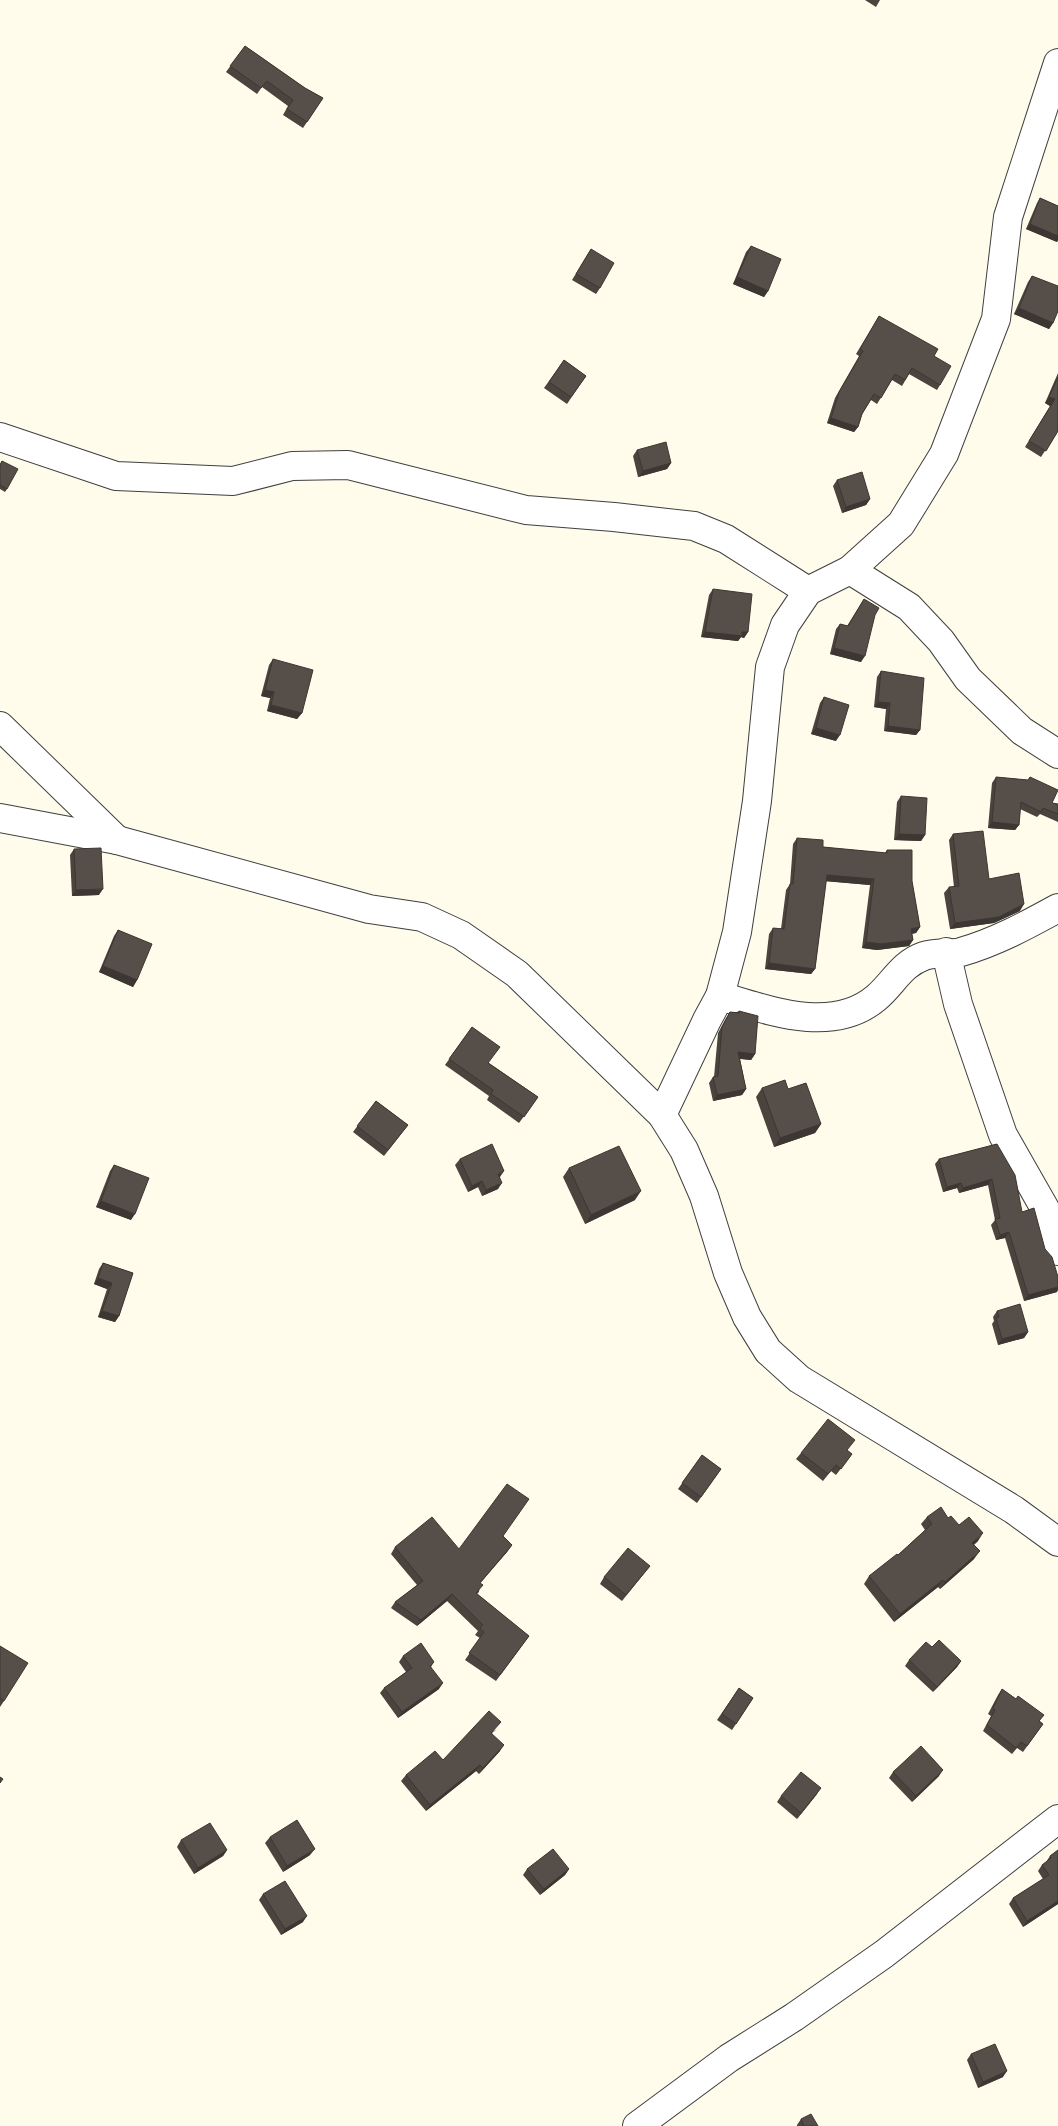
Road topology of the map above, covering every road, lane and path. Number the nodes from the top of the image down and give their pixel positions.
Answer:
1 (1058, 63) edge
2 (0, 437) edge
3 (850, 570) junction
4 (808, 591) junction
5 (0, 726) edge
6 (1058, 754) edge
7 (0, 818) edge
8 (117, 840) junction
9 (1058, 908) edge
10 (946, 952) junction
11 (720, 996) junction
12 (662, 1115) junction
13 (1058, 1251) edge
14 (1058, 1542) edge
15 (1058, 1819) edge
16 (637, 2126) edge

1 - 3 street
2 - 4 street
3 - 4 street
3 - 6 street
4 - 11 street
5 - 8 street
7 - 8 street
8 - 12 street
9 - 10 street
10 - 11 street
10 - 13 street
11 - 12 street
12 - 14 street
15 - 16 street

